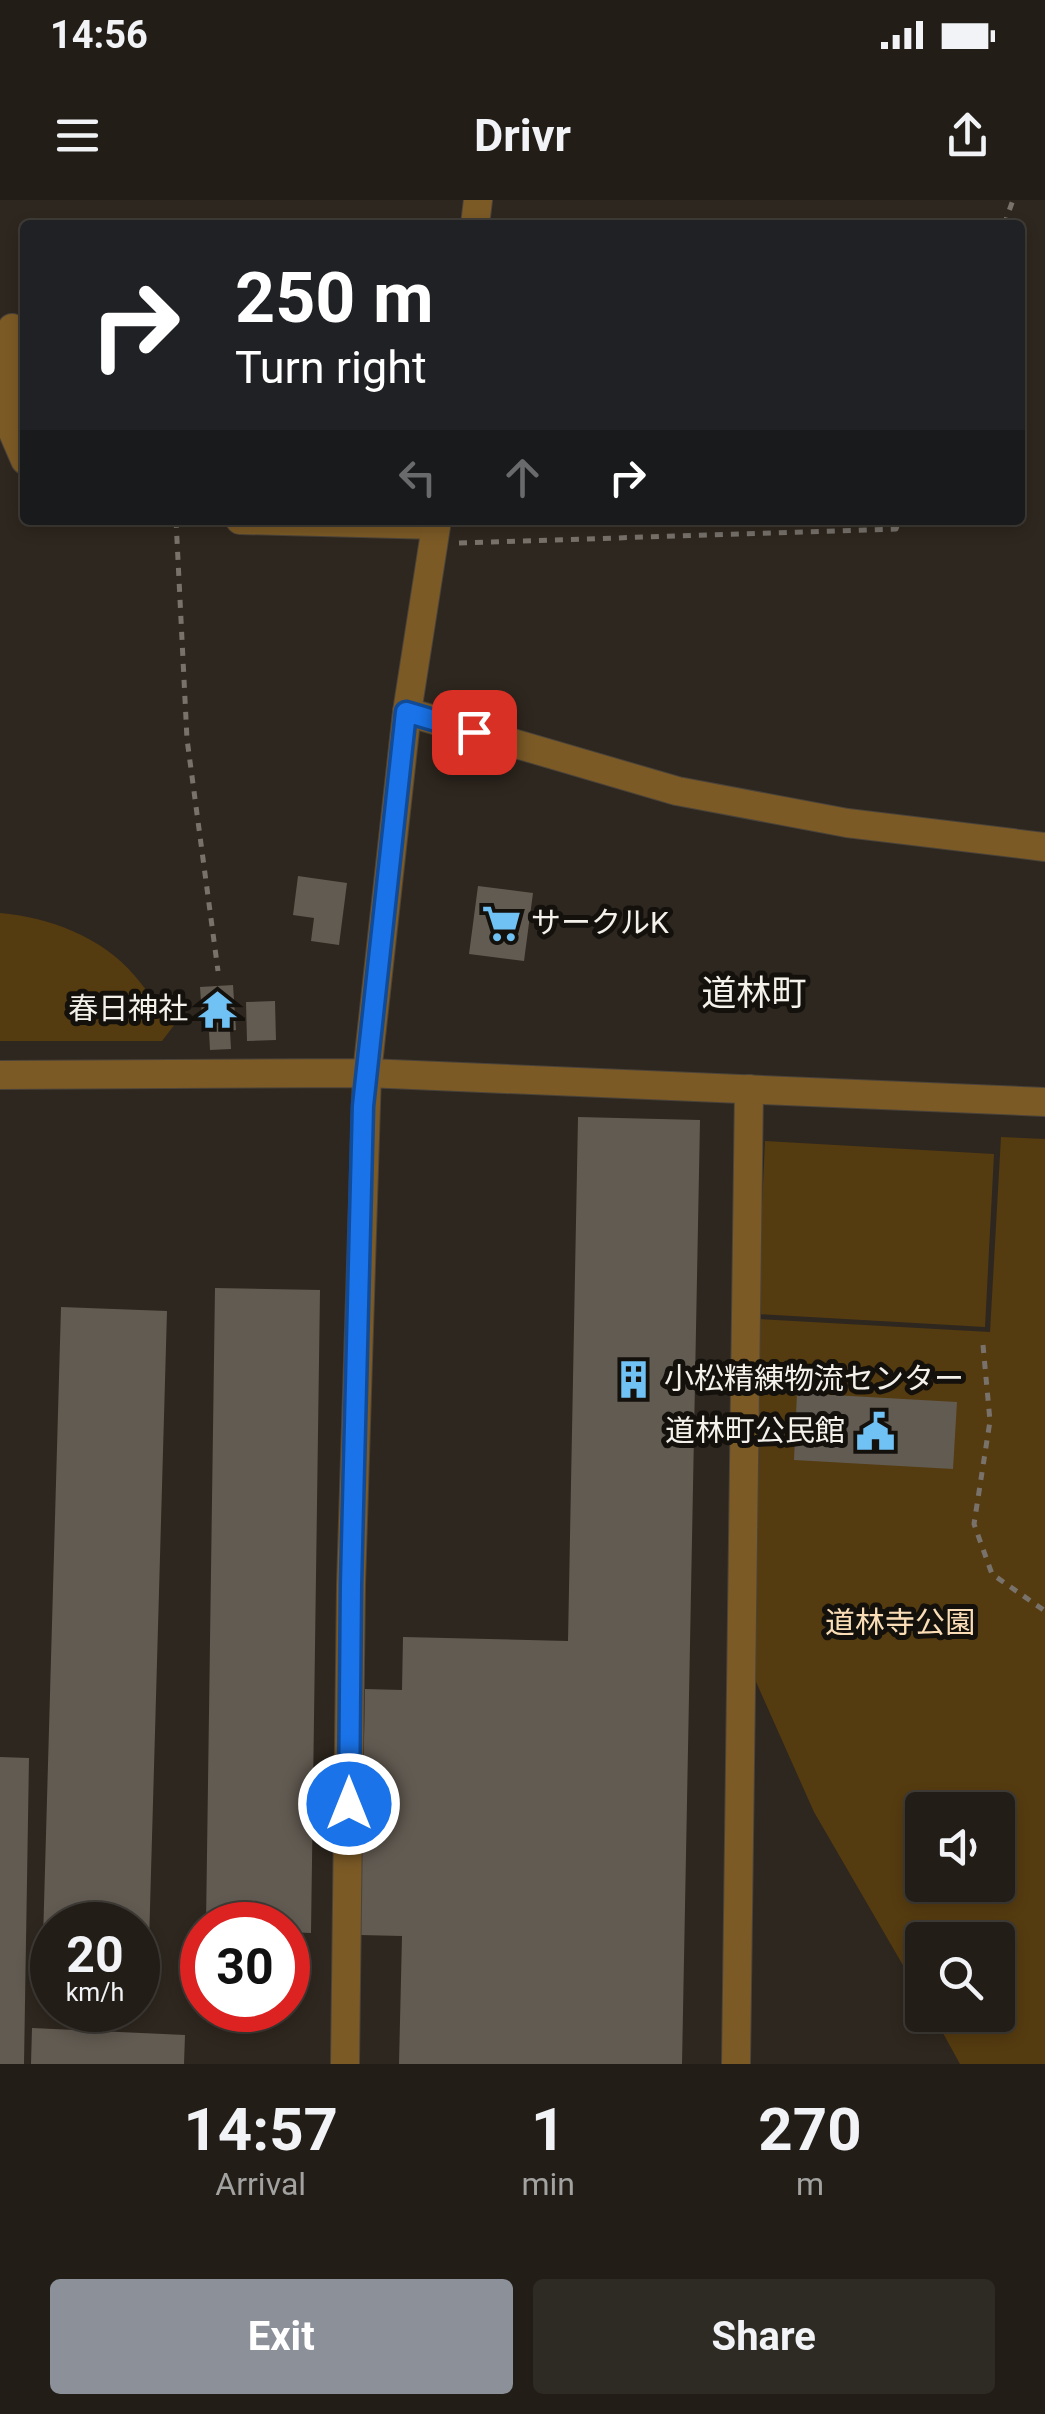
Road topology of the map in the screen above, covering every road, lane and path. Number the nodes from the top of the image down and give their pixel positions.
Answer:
1 (12, 328) edge
2 (20, 448) edge
3 (176, 525) edge
4 (349, 525) edge
5 (897, 525) edge
6 (436, 529) edge
7 (406, 712) junction
8 (1045, 848) edge
9 (218, 971) dead end
10 (367, 1073) junction
11 (0, 1075) edge
12 (749, 1089) junction
13 (1045, 1102) edge
14 (983, 1345) dead end
15 (1045, 1611) edge
16 (345, 2064) edge
17 (736, 2064) edge

1 - 2 street
3 - 9 path
4 - 6 street
5 - 6 path
6 - 7 street
7 - 8 street
7 - 10 street
10 - 11 street
10 - 12 street
10 - 16 street
12 - 13 street
12 - 17 street
14 - 15 path

